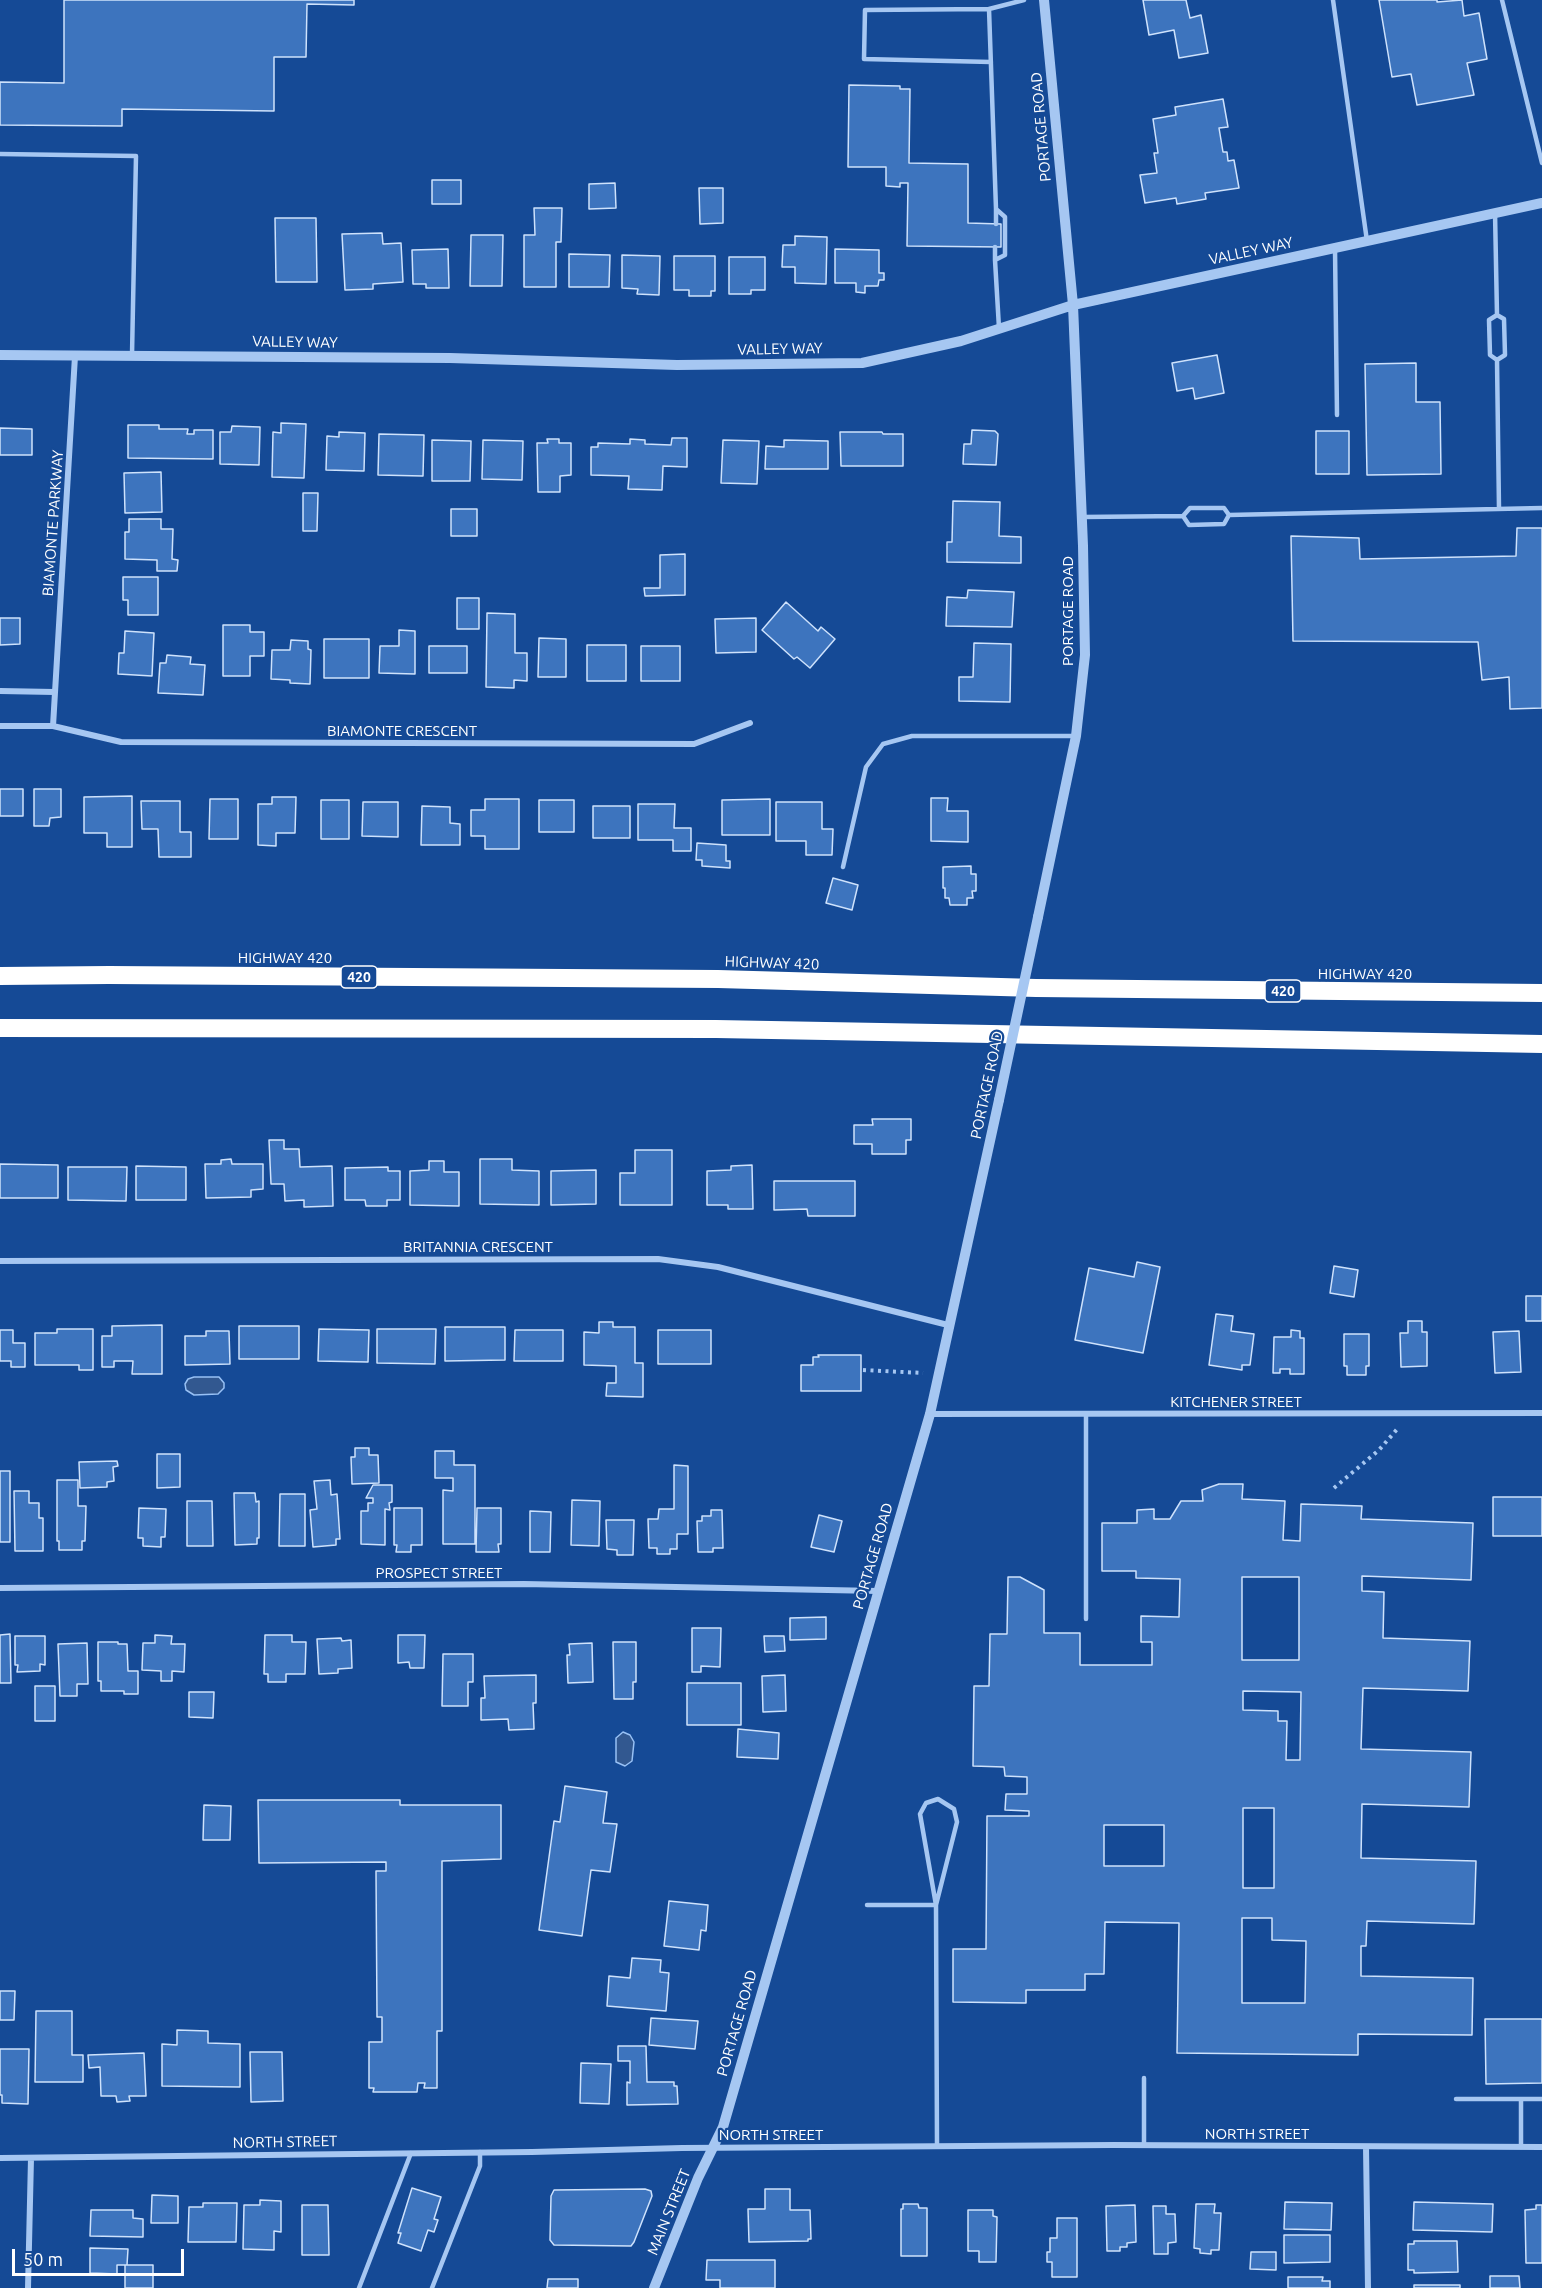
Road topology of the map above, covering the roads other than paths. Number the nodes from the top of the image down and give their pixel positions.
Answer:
1 (1024, 0) edge
2 (1044, 0) edge
3 (1333, 0) edge
4 (1503, 0) edge
5 (989, 9) junction
6 (991, 62) junction
7 (0, 154) edge
8 (1542, 163) edge
9 (1542, 203) edge
10 (996, 209) junction
11 (1495, 212) junction
12 (996, 224) dead end
13 (1367, 241) junction
14 (995, 247) dead end
15 (1335, 248) junction
16 (995, 260) junction
17 (1073, 305) junction
18 (1497, 315) junction
19 (999, 328) junction
20 (0, 355) edge
21 (75, 356) junction
22 (132, 356) junction
23 (1497, 360) junction
24 (1337, 415) dead end
25 (1542, 508) edge
26 (1499, 509) junction
27 (1229, 515) junction
28 (1183, 516) junction
29 (1082, 517) junction
30 (0, 691) edge
31 (54, 692) junction
32 (750, 723) dead end
33 (0, 726) edge
34 (52, 726) junction
35 (1077, 736) junction
36 (843, 867) dead end
37 (0, 976) edge
38 (1542, 993) edge
39 (0, 1028) edge
40 (1542, 1044) edge
41 (0, 1261) edge
42 (948, 1325) junction
43 (1542, 1413) edge
44 (930, 1414) junction
45 (1086, 1414) junction
46 (0, 1588) edge
47 (878, 1591) junction
48 (1086, 1619) dead end
49 (867, 1905) dead end
50 (936, 1905) junction
51 (1144, 2078) dead end
52 (1456, 2098) dead end
53 (1521, 2099) junction
54 (1542, 2099) edge
55 (1144, 2145) junction
56 (937, 2146) junction
57 (1366, 2146) junction
58 (1521, 2147) junction
59 (1542, 2147) edge
60 (714, 2148) junction
61 (411, 2152) junction
62 (480, 2152) junction
63 (0, 2158) edge
64 (32, 2158) junction
65 (28, 2288) edge
66 (359, 2288) edge
67 (432, 2288) edge
68 (654, 2288) edge
69 (1368, 2288) edge

1 - 5 lane
2 - 17 street, PORTAGE ROAD
3 - 13 lane
4 - 8 lane
5 - 6 lane
5 - 6 lane
6 - 10 lane
7 - 22 lane
9 - 11 street, VALLEY WAY
10 - 12 lane
10 - 16 lane
11 - 13 street, VALLEY WAY
11 - 18 lane
13 - 15 street, VALLEY WAY
14 - 16 lane
15 - 17 street, VALLEY WAY
15 - 24 lane
16 - 19 lane
17 - 19 street, VALLEY WAY
17 - 29 street, PORTAGE ROAD
18 - 23 lane
18 - 23 lane
19 - 22 street, VALLEY WAY
20 - 21 street, VALLEY WAY
21 - 22 street, VALLEY WAY
21 - 31 street, BIAMONTE PARKWAY
23 - 26 lane
25 - 26 lane
26 - 27 lane
27 - 28 lane
27 - 28 lane
28 - 29 lane
29 - 35 street, PORTAGE ROAD
30 - 31 street
31 - 34 street, BIAMONTE PARKWAY
32 - 34 street, BIAMONTE CRESCENT
33 - 34 street
35 - 36 lane
35 - 42 street, PORTAGE ROAD, bridge
37 - 38 highway, HIGHWAY 420 / 420
39 - 40 highway
41 - 42 street, BRITANNIA CRESCENT
42 - 44 street, PORTAGE ROAD
43 - 45 street, KITCHENER STREET
44 - 45 street, KITCHENER STREET
44 - 47 street, PORTAGE ROAD
45 - 48 lane
46 - 47 street, PROSPECT STREET
47 - 60 street, PORTAGE ROAD
49 - 50 lane
50 - 50 lane
50 - 56 lane
51 - 55 lane
52 - 53 lane
53 - 54 lane
53 - 58 lane
55 - 56 street, NORTH STREET
55 - 57 street, NORTH STREET
56 - 60 street, NORTH STREET
57 - 58 street, NORTH STREET
57 - 69 street
58 - 59 street, NORTH STREET
60 - 62 street, NORTH STREET
60 - 68 street, MAIN STREET
61 - 62 street, NORTH STREET
61 - 64 street, NORTH STREET
61 - 66 lane
62 - 67 lane
63 - 64 street, NORTH STREET
64 - 65 street

